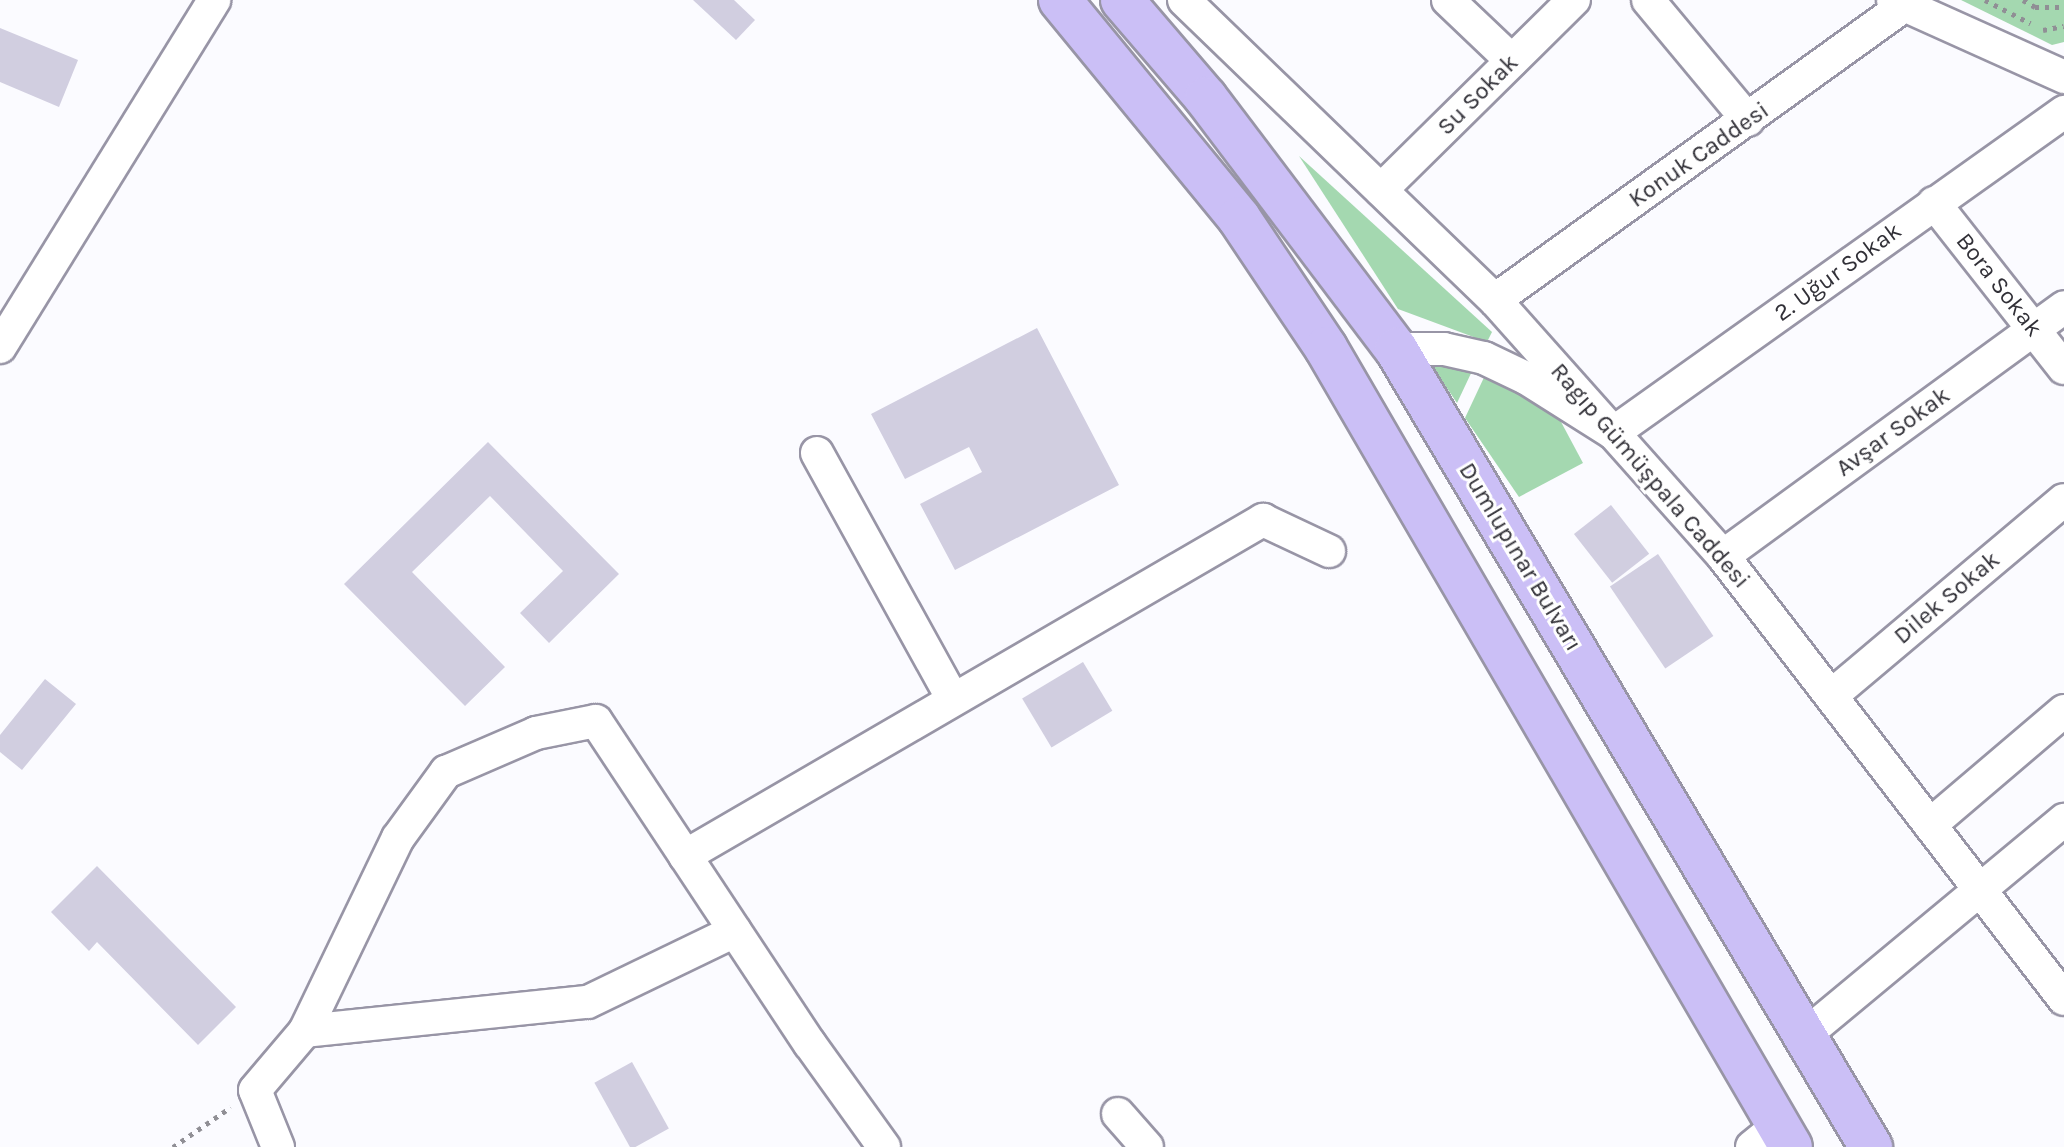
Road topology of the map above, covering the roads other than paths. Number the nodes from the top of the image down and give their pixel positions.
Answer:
1 (214, 0) edge
2 (1060, 0) edge
3 (1122, 0) edge
4 (1184, 0) edge
5 (1448, 0) edge
6 (1574, 0) edge
7 (1648, 0) edge
8 (1897, 4) edge
9 (1512, 61) junction
10 (2064, 77) edge
11 (2064, 112) edge
12 (1748, 120) junction
13 (1381, 190) junction
14 (1934, 203) junction
15 (1495, 300) junction
16 (2064, 307) edge
17 (2034, 329) junction
18 (0, 347) edge
19 (1396, 349) junction
20 (2064, 368) edge
21 (1613, 433) junction
22 (817, 453) dead end
23 (2064, 500) edge
24 (1329, 551) dead end
25 (1723, 556) junction
26 (1831, 696) junction
27 (952, 698) junction
28 (2064, 711) edge
29 (2064, 820) edge
30 (1930, 825) junction
31 (685, 856) junction
32 (1977, 892) junction
33 (735, 931) junction
34 (2064, 999) edge
35 (305, 1031) junction
36 (1805, 1035) junction
37 (1118, 1114) dead end
38 (1774, 1140) edge
39 (278, 1147) edge
40 (884, 1147) edge
41 (1147, 1147) edge
42 (1871, 1147) edge

1 - 18 street
2 - 38 main road
3 - 19 main road, Dumlupınar Bulvarı
4 - 13 street, Ragıp Gümüşpala Caddesi
5 - 9 street
6 - 9 street, Su Sokak
7 - 12 street
8 - 10 street
8 - 12 street, Konuk Caddesi
9 - 13 street, Su Sokak
11 - 14 street, 2. Uğur Sokak
12 - 15 street, Konuk Caddesi
13 - 15 street, Ragıp Gümüşpala Caddesi
14 - 17 street, Bora Sokak
14 - 21 street, 2. Uğur Sokak
15 - 21 street, Ragıp Gümüşpala Caddesi
16 - 17 street, Avşar Sokak
17 - 20 street, Bora Sokak
17 - 25 street, Avşar Sokak
19 - 21 street
19 - 36 main road, Dumlupınar Bulvarı
21 - 25 street, Ragıp Gümüşpala Caddesi
22 - 27 street
23 - 26 street, Dilek Sokak
24 - 27 street
25 - 26 street, Ragıp Gümüşpala Caddesi
26 - 30 street, Ragıp Gümüşpala Caddesi
27 - 31 street
28 - 30 street
29 - 32 street
30 - 32 street, Ragıp Gümüşpala Caddesi
31 - 33 street
31 - 35 street
32 - 34 street, Ragıp Gümüşpala Caddesi
32 - 36 street
33 - 35 street
33 - 40 street
35 - 39 street
36 - 42 main road, Dumlupınar Bulvarı
37 - 41 street

